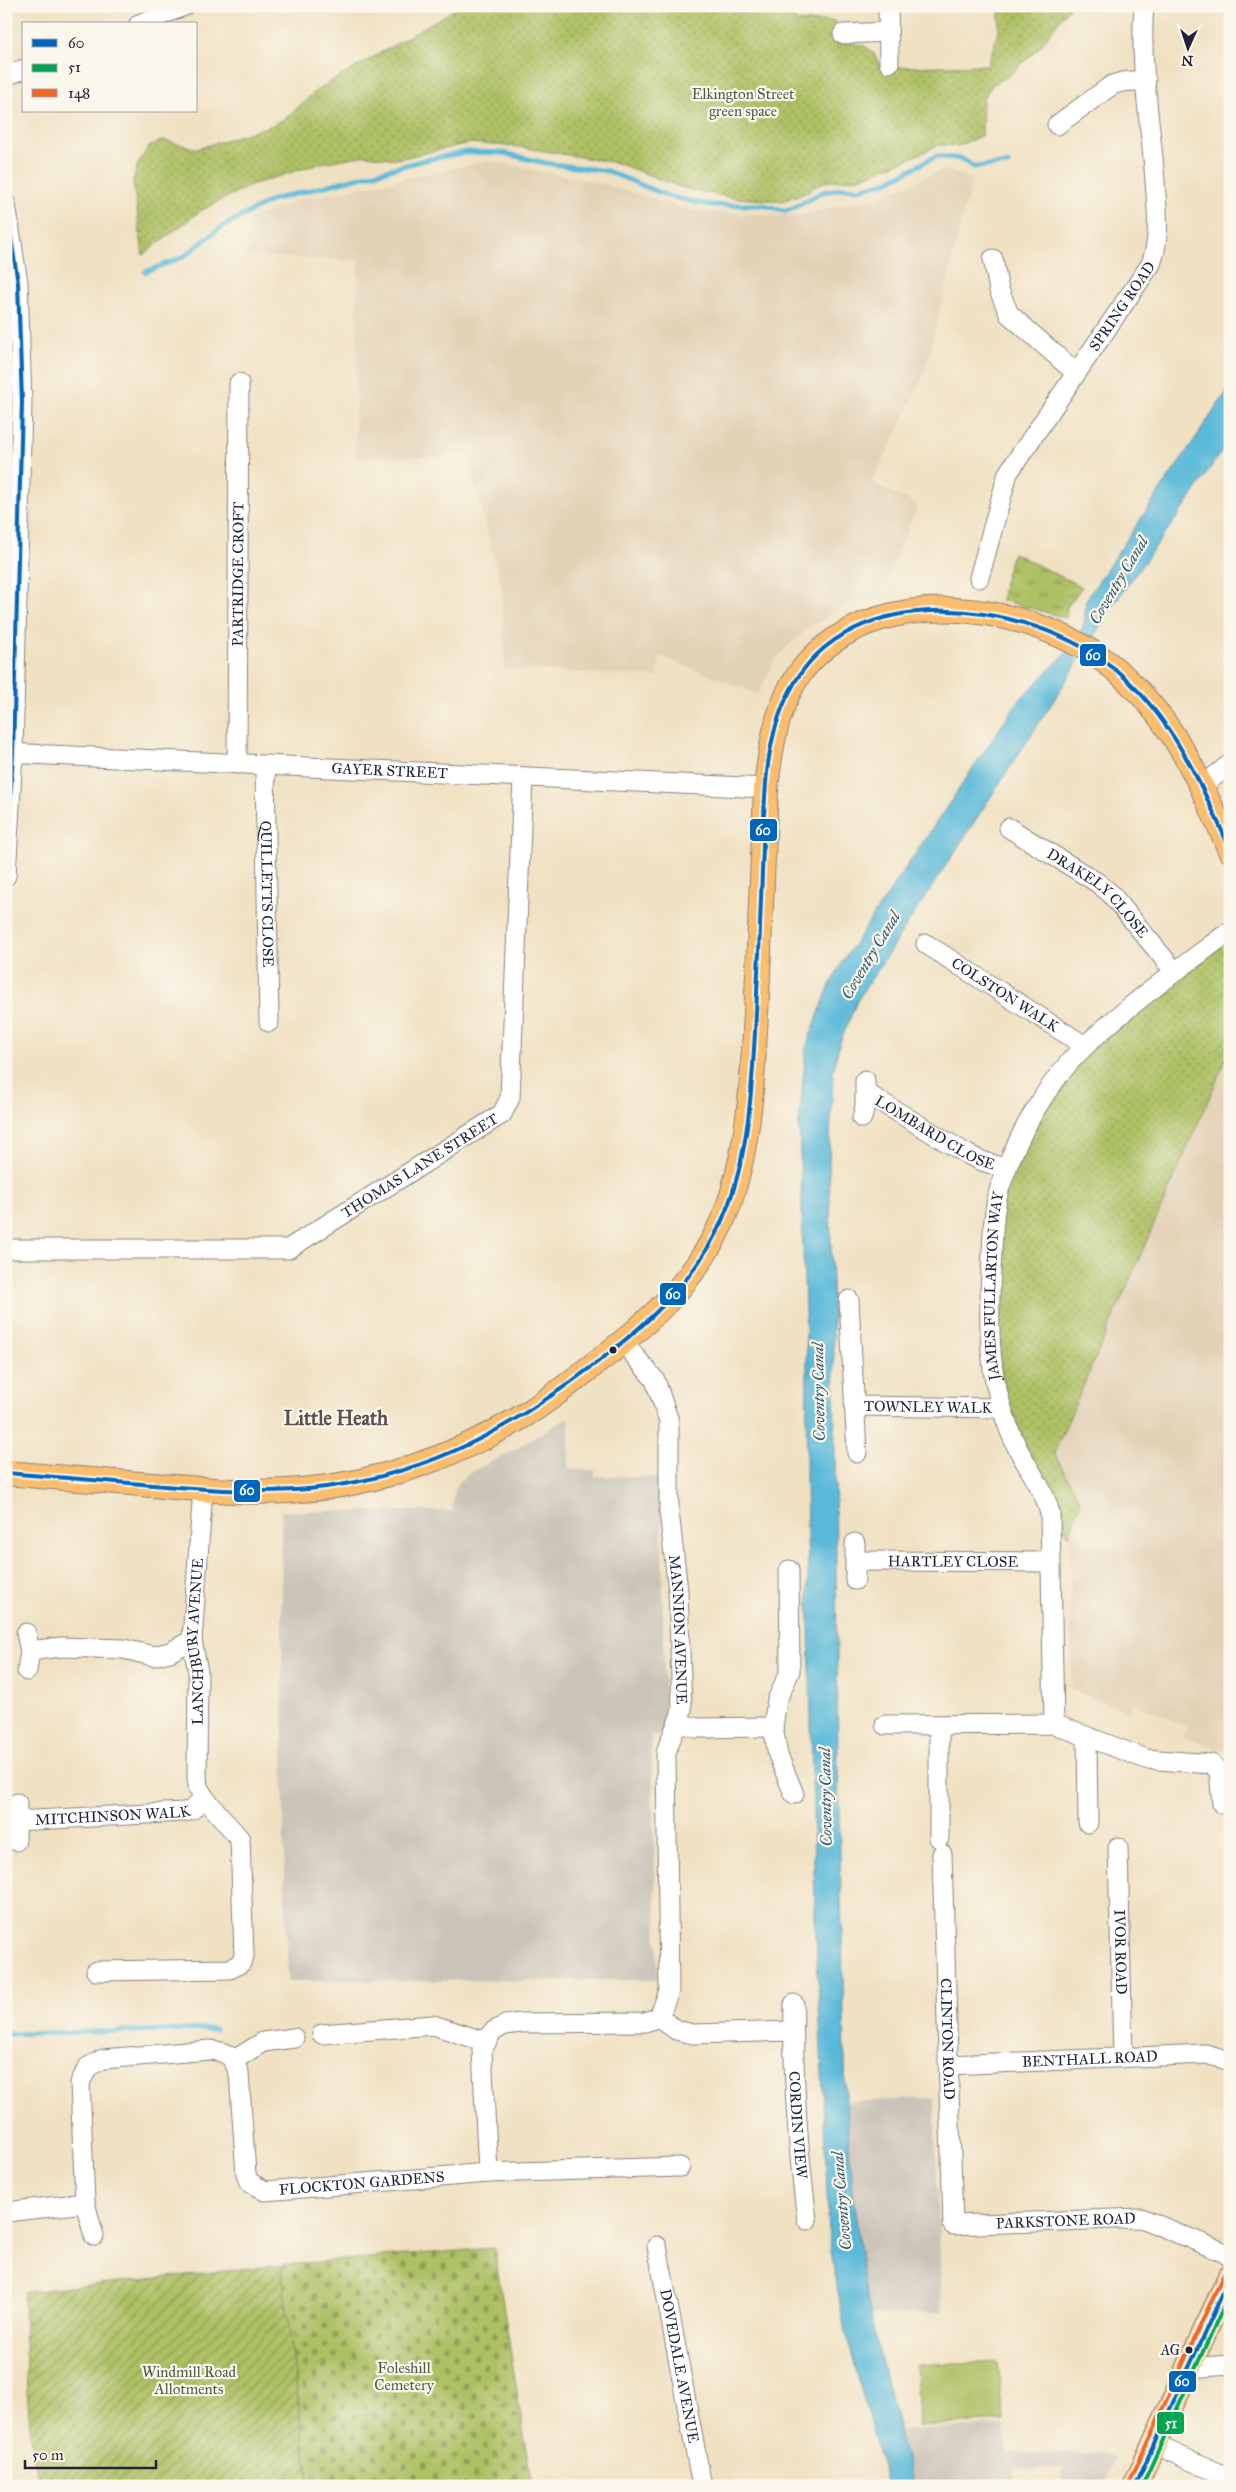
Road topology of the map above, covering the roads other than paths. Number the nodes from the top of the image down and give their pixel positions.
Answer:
1 (184, 6) edge
2 (888, 6) edge
3 (1144, 6) edge
4 (144, 22) edge
5 (888, 32) junction
6 (843, 34) dead end
7 (889, 63) dead end
8 (22, 70) edge
9 (6, 76) edge
10 (1146, 80) junction
11 (1057, 125) dead end
12 (6, 204) edge
13 (993, 259) dead end
14 (1076, 373) junction
15 (239, 383) dead end
16 (979, 578) dead end
17 (10, 753) edge
18 (237, 764) junction
19 (1230, 764) edge
20 (265, 766) junction
21 (524, 777) junction
22 (1202, 786) junction
23 (766, 788) junction
24 (1009, 828) dead end
25 (1230, 850) edge
26 (6, 876) edge
27 (1230, 931) edge
28 (926, 944) dead end
29 (1175, 972) junction
30 (270, 1022) dead end
31 (1085, 1046) junction
32 (862, 1118) dead end
33 (1007, 1169) junction
34 (6, 1249) edge
35 (849, 1300) dead end
36 (623, 1342) junction
37 (854, 1406) junction
38 (1002, 1408) junction
39 (857, 1453) dead end
40 (6, 1473) edge
41 (203, 1489) junction
42 (1050, 1562) junction
43 (788, 1570) dead end
44 (855, 1580) dead end
45 (26, 1633) dead end
46 (192, 1640) junction
47 (30, 1651) junction
48 (27, 1671) dead end
49 (679, 1723) junction
50 (1054, 1724) junction
51 (885, 1725) dead end
52 (939, 1725) junction
53 (773, 1727) junction
54 (1087, 1737) junction
55 (794, 1794) dead end
56 (204, 1797) junction
57 (1222, 1804) dead end
58 (1088, 1823) dead end
59 (16, 1841) dead end
60 (1118, 1847) dead end
61 (96, 1971) dead end
62 (794, 2004) dead end
63 (659, 2017) junction
64 (793, 2031) junction
65 (322, 2034) dead end
66 (294, 2038) dead end
67 (486, 2042) junction
68 (1123, 2057) junction
69 (234, 2060) junction
70 (1230, 2061) edge
71 (949, 2065) junction
72 (680, 2168) dead end
73 (488, 2173) junction
74 (85, 2203) junction
75 (6, 2212) edge
76 (807, 2220) dead end
77 (953, 2225) joint
78 (94, 2236) dead end
79 (657, 2246) dead end
80 (1230, 2254) edge
81 (1230, 2276) edge
82 (1230, 2365) edge
83 (1188, 2368) junction
84 (1153, 2444) junction
85 (1230, 2478) edge
86 (702, 2486) edge
87 (1135, 2486) edge

1 - 4 street
2 - 5 street
3 - 10 street, SPRING ROAD
5 - 6 street
5 - 7 street
8 - 9 street
10 - 11 street
10 - 14 street, SPRING ROAD
12 - 17 street
13 - 14 street
14 - 16 street, SPRING ROAD
15 - 18 street, PARTRIDGE CROFT
17 - 18 street, GAYER STREET
17 - 26 street
18 - 20 street, GAYER STREET
19 - 22 street
20 - 21 street, GAYER STREET
20 - 30 street, QUILLETTS CLOSE
21 - 23 street, GAYER STREET
21 - 34 street, THOMAS LANE STREET
22 - 23 main road
22 - 25 main road
23 - 36 main road
24 - 29 street, DRAKELY CLOSE
27 - 29 street, JAMES FULLARTON WAY
28 - 31 street, COLSTON WALK
29 - 31 street, JAMES FULLARTON WAY
31 - 33 street, JAMES FULLARTON WAY
32 - 33 street, LOMBARD CLOSE
33 - 38 street, JAMES FULLARTON WAY
35 - 37 street, TOWNLEY WALK
36 - 41 main road
36 - 49 street, MANNION AVENUE
37 - 38 street, TOWNLEY WALK
37 - 39 street, TOWNLEY WALK
38 - 42 street, JAMES FULLARTON WAY
40 - 41 main road
41 - 46 street, LANCHBURY AVENUE
42 - 44 street, HARTLEY CLOSE
42 - 50 street, JAMES FULLARTON WAY
43 - 53 street
45 - 47 street
46 - 47 street
46 - 56 street, LANCHBURY AVENUE
47 - 48 street
49 - 53 street
49 - 63 street, MANNION AVENUE
50 - 52 street
50 - 54 street
51 - 52 street
52 - 71 street, CLINTON ROAD
53 - 55 street
54 - 57 street
54 - 58 street
56 - 59 street, MITCHINSON WALK
56 - 61 street, LANCHBURY AVENUE
60 - 68 street, IVOR ROAD
62 - 64 street, CORDIN VIEW
63 - 64 street
63 - 67 street
64 - 76 street, CORDIN VIEW
65 - 67 street
66 - 69 street
67 - 73 street
68 - 70 street, BENTHALL ROAD
68 - 71 street, BENTHALL ROAD
69 - 73 street, FLOCKTON GARDENS
69 - 74 street
71 - 77 street, CLINTON ROAD
72 - 73 street, FLOCKTON GARDENS
74 - 75 street
74 - 78 street
77 - 80 street, PARKSTONE ROAD
79 - 86 street, DOVEDALE AVENUE
81 - 83 main road
82 - 83 street
83 - 84 main road
84 - 85 street
84 - 87 main road

